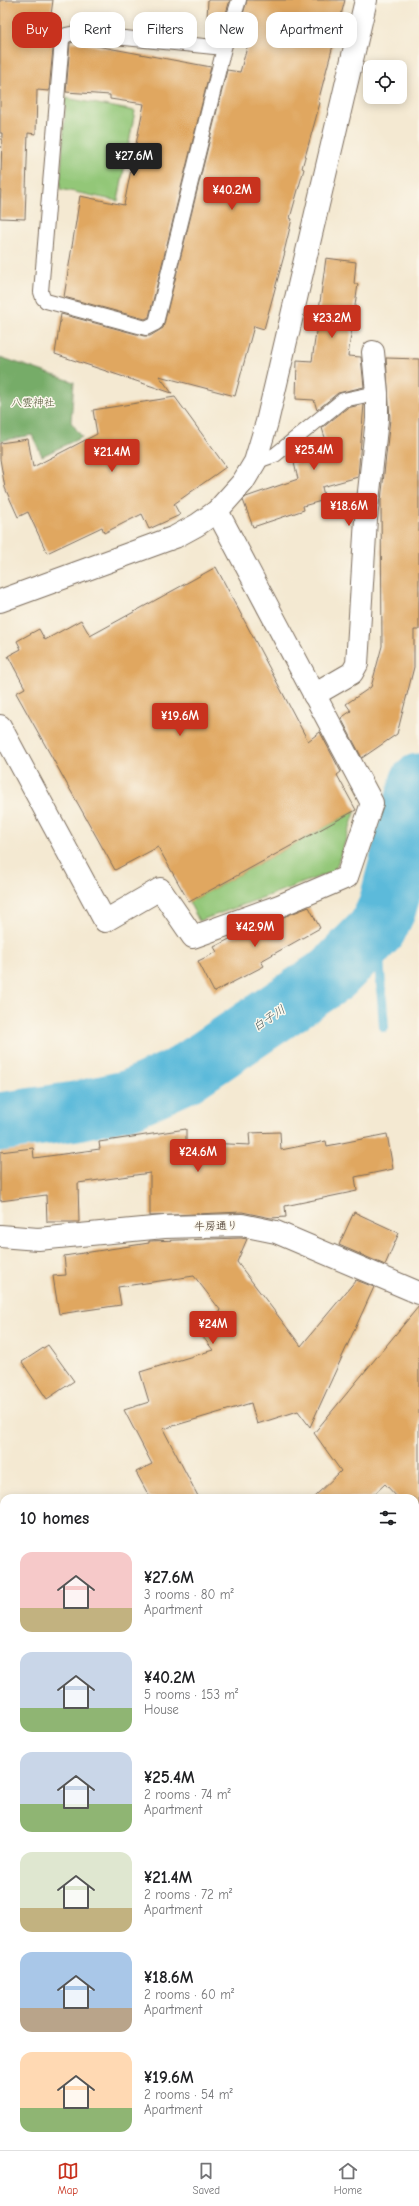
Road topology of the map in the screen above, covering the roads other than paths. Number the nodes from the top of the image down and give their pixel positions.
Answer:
1 (239, 0) edge
2 (366, 0) edge
3 (235, 12) edge
4 (224, 48) joint
5 (373, 352) dead end
6 (377, 393) junction
7 (255, 462) junction
8 (217, 511) junction
9 (0, 601) edge
10 (314, 696) junction
11 (0, 726) edge
12 (0, 1236) edge
13 (419, 1293) edge

1 - 3 lane
2 - 7 street
4 - 4 lane
5 - 6 street
6 - 7 lane
6 - 10 street
7 - 8 street
8 - 9 street
8 - 10 street
10 - 11 street
12 - 13 street, 牛房通り

